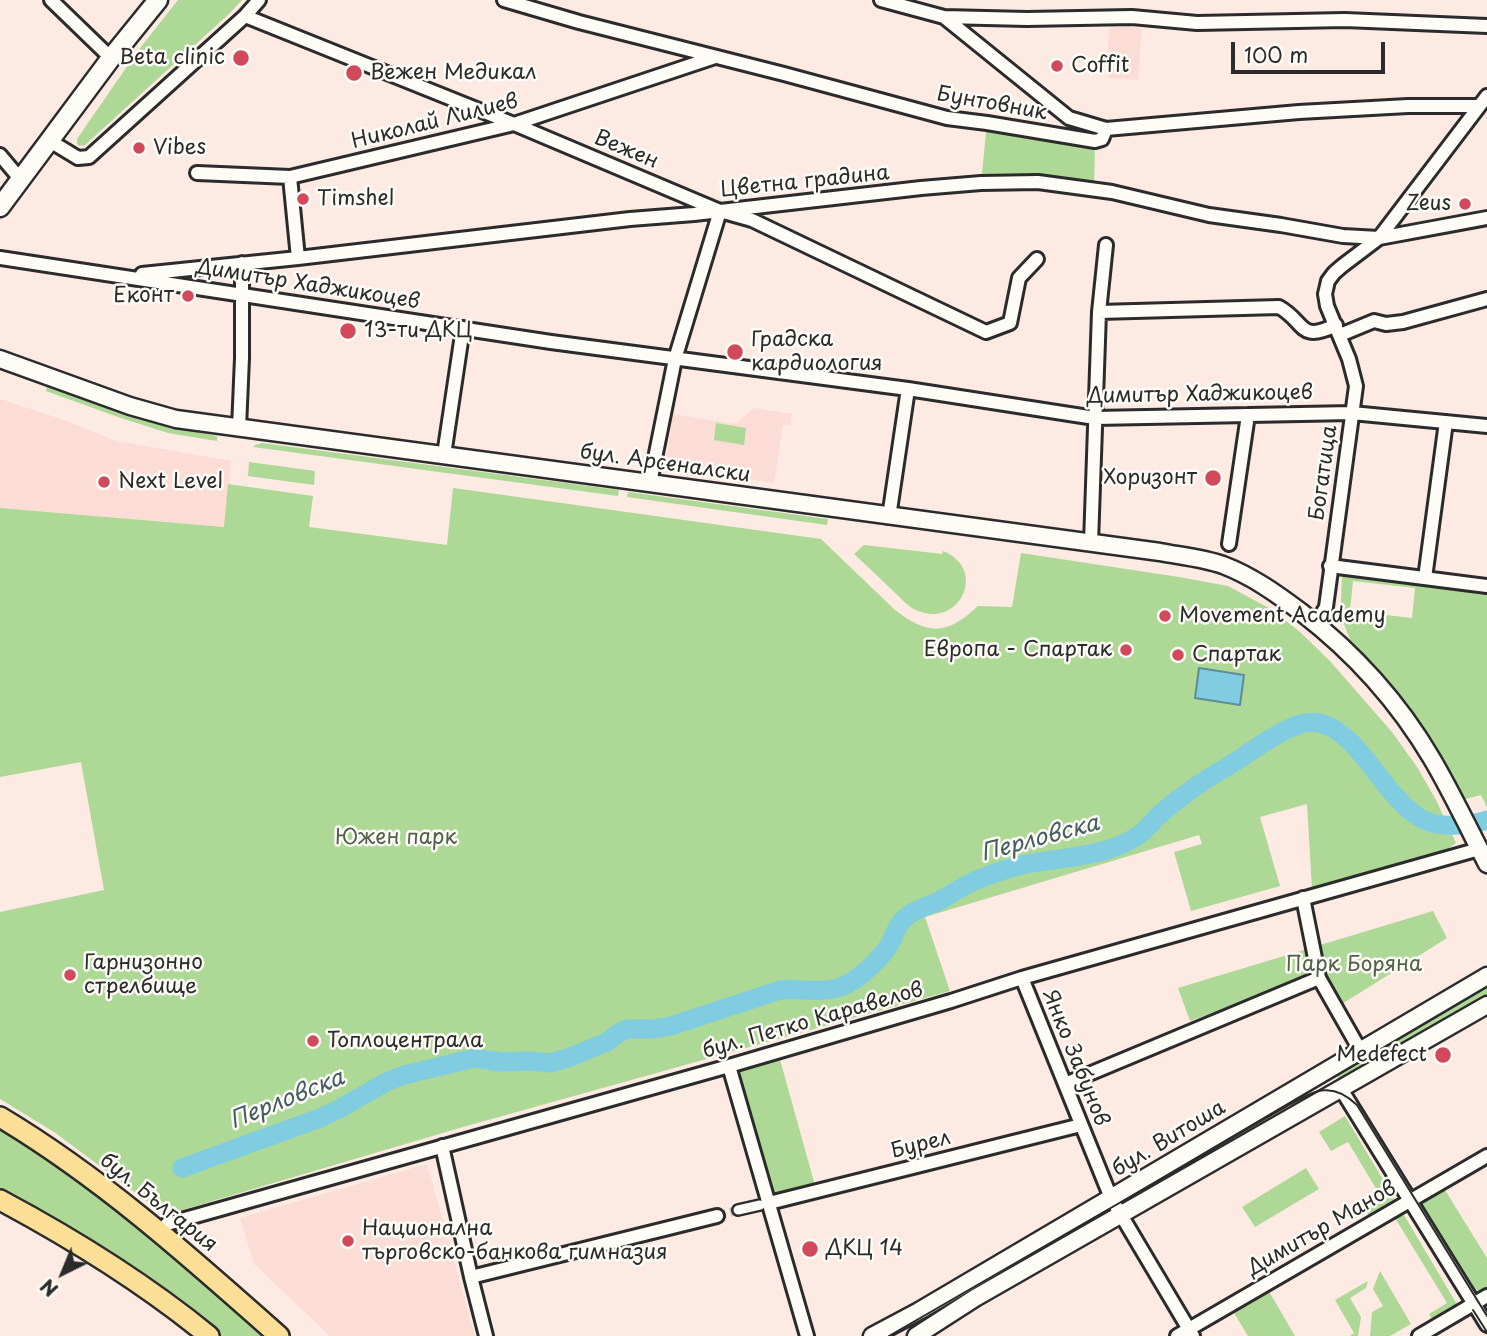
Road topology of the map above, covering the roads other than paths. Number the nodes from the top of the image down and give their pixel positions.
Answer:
1 (51, 0) edge
2 (158, 0) edge
3 (259, 0) edge
4 (504, 0) edge
5 (881, 0) edge
6 (245, 16) junction
7 (944, 17) junction
8 (1487, 26) edge
9 (715, 57) junction
10 (111, 58) junction
11 (1483, 101) edge
12 (514, 124) junction
13 (1106, 129) junction
14 (50, 141) junction
15 (0, 155) edge
16 (197, 173) dead end
17 (290, 177) junction
18 (21, 180) junction
19 (0, 208) edge
20 (720, 211) junction
21 (1487, 218) edge
22 (1379, 238) junction
23 (1106, 245) dead end
24 (0, 258) edge
25 (298, 258) junction
26 (1037, 259) dead end
27 (242, 263) junction
28 (124, 276) junction
29 (242, 294) junction
30 (1487, 299) edge
31 (1099, 312) junction
32 (463, 328) junction
33 (1338, 330) junction
34 (0, 359) edge
35 (676, 359) junction
36 (908, 389) junction
37 (1352, 413) junction
38 (1248, 415) junction
39 (1095, 418) junction
40 (1446, 422) junction
41 (1487, 426) edge
42 (239, 428) junction
43 (444, 455) junction
44 (650, 483) junction
45 (889, 517) junction
46 (1091, 543) junction
47 (1229, 544) dead end
48 (1330, 566) junction
49 (1425, 578) junction
50 (1487, 586) edge
51 (1316, 624) junction
52 (1480, 850) edge
53 (1303, 898) junction
54 (1487, 976) edge
55 (1022, 978) junction
56 (1319, 978) junction
57 (1487, 1005) edge
58 (1360, 1050) junction
59 (729, 1066) junction
60 (1065, 1084) junction
61 (1341, 1090) junction
62 (0, 1117) edge
63 (1081, 1125) junction
64 (442, 1146) junction
65 (1487, 1156) edge
66 (1111, 1198) junction
67 (0, 1200) edge
68 (1410, 1200) junction
69 (764, 1204) junction
70 (738, 1210) tunnel mouth
71 (1121, 1214) junction
72 (718, 1216) tunnel mouth
73 (160, 1231) junction
74 (471, 1278) junction
75 (1487, 1296) edge
76 (1474, 1303) junction
77 (1487, 1325) edge
78 (1191, 1332) edge
79 (209, 1336) edge
80 (279, 1336) edge
81 (486, 1336) edge
82 (807, 1336) edge
83 (872, 1336) edge
84 (916, 1336) edge
85 (1177, 1336) edge
86 (1419, 1336) edge

1 - 10 street
2 - 10 main road
3 - 6 street
4 - 9 street, Бунтовник
5 - 7 street
6 - 12 street, Вежен
6 - 14 street
7 - 8 street
7 - 13 street
9 - 12 street, Николай Лилиев
9 - 13 street, Бунтовник
10 - 14 main road
11 - 13 street, Бунтовник
11 - 22 street, Богатица
12 - 17 street, Николай Лилиев
12 - 20 street, Вежен
14 - 18 main road
15 - 18 street
16 - 17 street, Николай Лилиев
17 - 25 street
18 - 19 main road
20 - 22 street, Цветна градина
20 - 25 street, Цветна градина
20 - 26 street, Вежен
20 - 35 street
21 - 22 street, Цветна градина
22 - 33 street, Богатица
23 - 31 street
24 - 28 street, Димитър Хаджикоцев
25 - 27 street, Цветна градина
27 - 28 street, Цветна градина
27 - 29 street
28 - 29 street, Димитър Хаджикоцев
29 - 32 street, Димитър Хаджикоцев
29 - 42 street
30 - 33 street
31 - 33 street
31 - 39 street
32 - 35 street, Димитър Хаджикоцев
32 - 43 street
33 - 37 street, Богатица
34 - 42 street, бул. Арсеналски
35 - 36 street, Димитър Хаджикоцев
35 - 44 street
36 - 39 street, Димитър Хаджикоцев
36 - 45 street
37 - 38 street, Димитър Хаджикоцев
37 - 40 street, Димитър Хаджикоцев
37 - 48 street, Богатица
38 - 39 street, Димитър Хаджикоцев
38 - 47 street
39 - 46 street
40 - 41 street, Димитър Хаджикоцев
40 - 49 street
42 - 43 street, бул. Арсеналски
43 - 44 street, бул. Арсеналски
44 - 45 street, бул. Арсеналски
45 - 46 street, бул. Арсеналски
46 - 51 street, бул. Арсеналски
48 - 49 street
48 - 51 street, Богатица
49 - 50 street
51 - 52 street, бул. Арсеналски
52 - 53 street, бул. Петко Каравелов
53 - 55 street, бул. Петко Каравелов
53 - 56 street
54 - 58 street, бул. Витоша
55 - 59 street, бул. Петко Каравелов
55 - 60 street, Янко Забунов
56 - 58 street
56 - 60 street
57 - 61 street, бул. Витоша
58 - 66 street, бул. Витоша
59 - 64 street, бул. Петко Каравелов
59 - 69 street
60 - 63 street, Янко Забунов
61 - 68 street
61 - 71 street, бул. Витоша
62 - 73 main road, бул. България
63 - 66 street, Янко Забунов
63 - 69 street, Бурел
64 - 73 street, бул. Петко Каравелов
64 - 74 street
65 - 68 street, Димитър Манов
66 - 71 street, Янко Забунов
66 - 83 street, бул. Витоша
67 - 79 main road
68 - 76 street
68 - 78 street, Димитър Манов
69 - 70 street, Бурел
69 - 82 street
71 - 78 street, Янко Забунов
71 - 84 street, бул. Витоша
72 - 74 street
73 - 80 main road, бул. България
74 - 81 street
75 - 76 street
76 - 77 street
76 - 86 street
78 - 85 street, Димитър Манов

